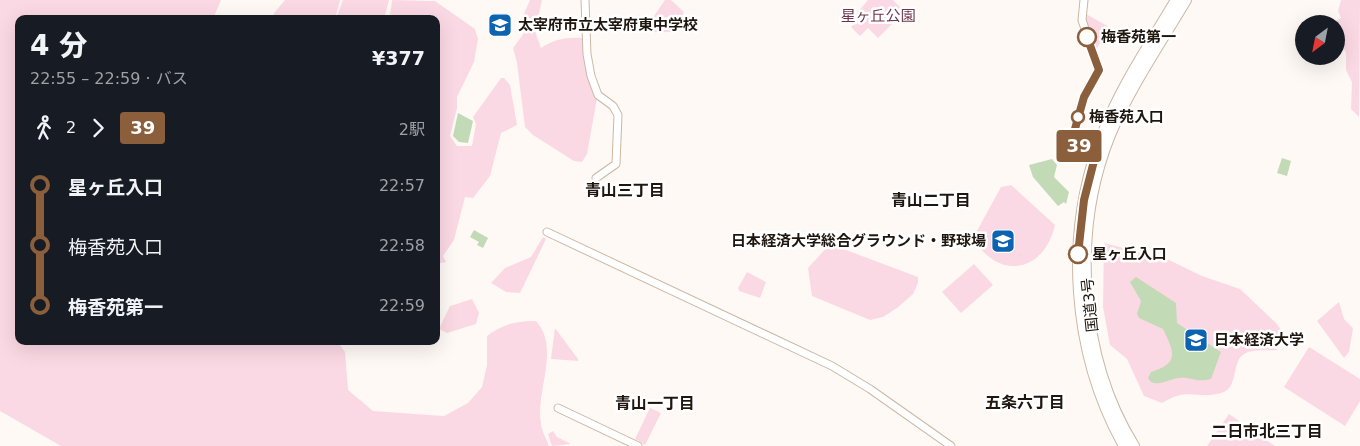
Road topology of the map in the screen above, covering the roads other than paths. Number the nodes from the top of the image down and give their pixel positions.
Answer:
1 (585, 0) edge
2 (1084, 0) edge
3 (1176, 0) edge
4 (1186, 0) edge
5 (1098, 158) junction
6 (596, 178) dead end
7 (547, 232) dead end
8 (558, 408) dead end
9 (638, 446) edge
10 (951, 446) edge
11 (1124, 446) edge
12 (1134, 446) edge

1 - 6 street
2 - 5 street
3 - 5 highway, 国道3号
4 - 5 highway, 国道3号
5 - 11 highway, 国道3号
5 - 12 highway, 国道3号
7 - 10 street
8 - 9 street

